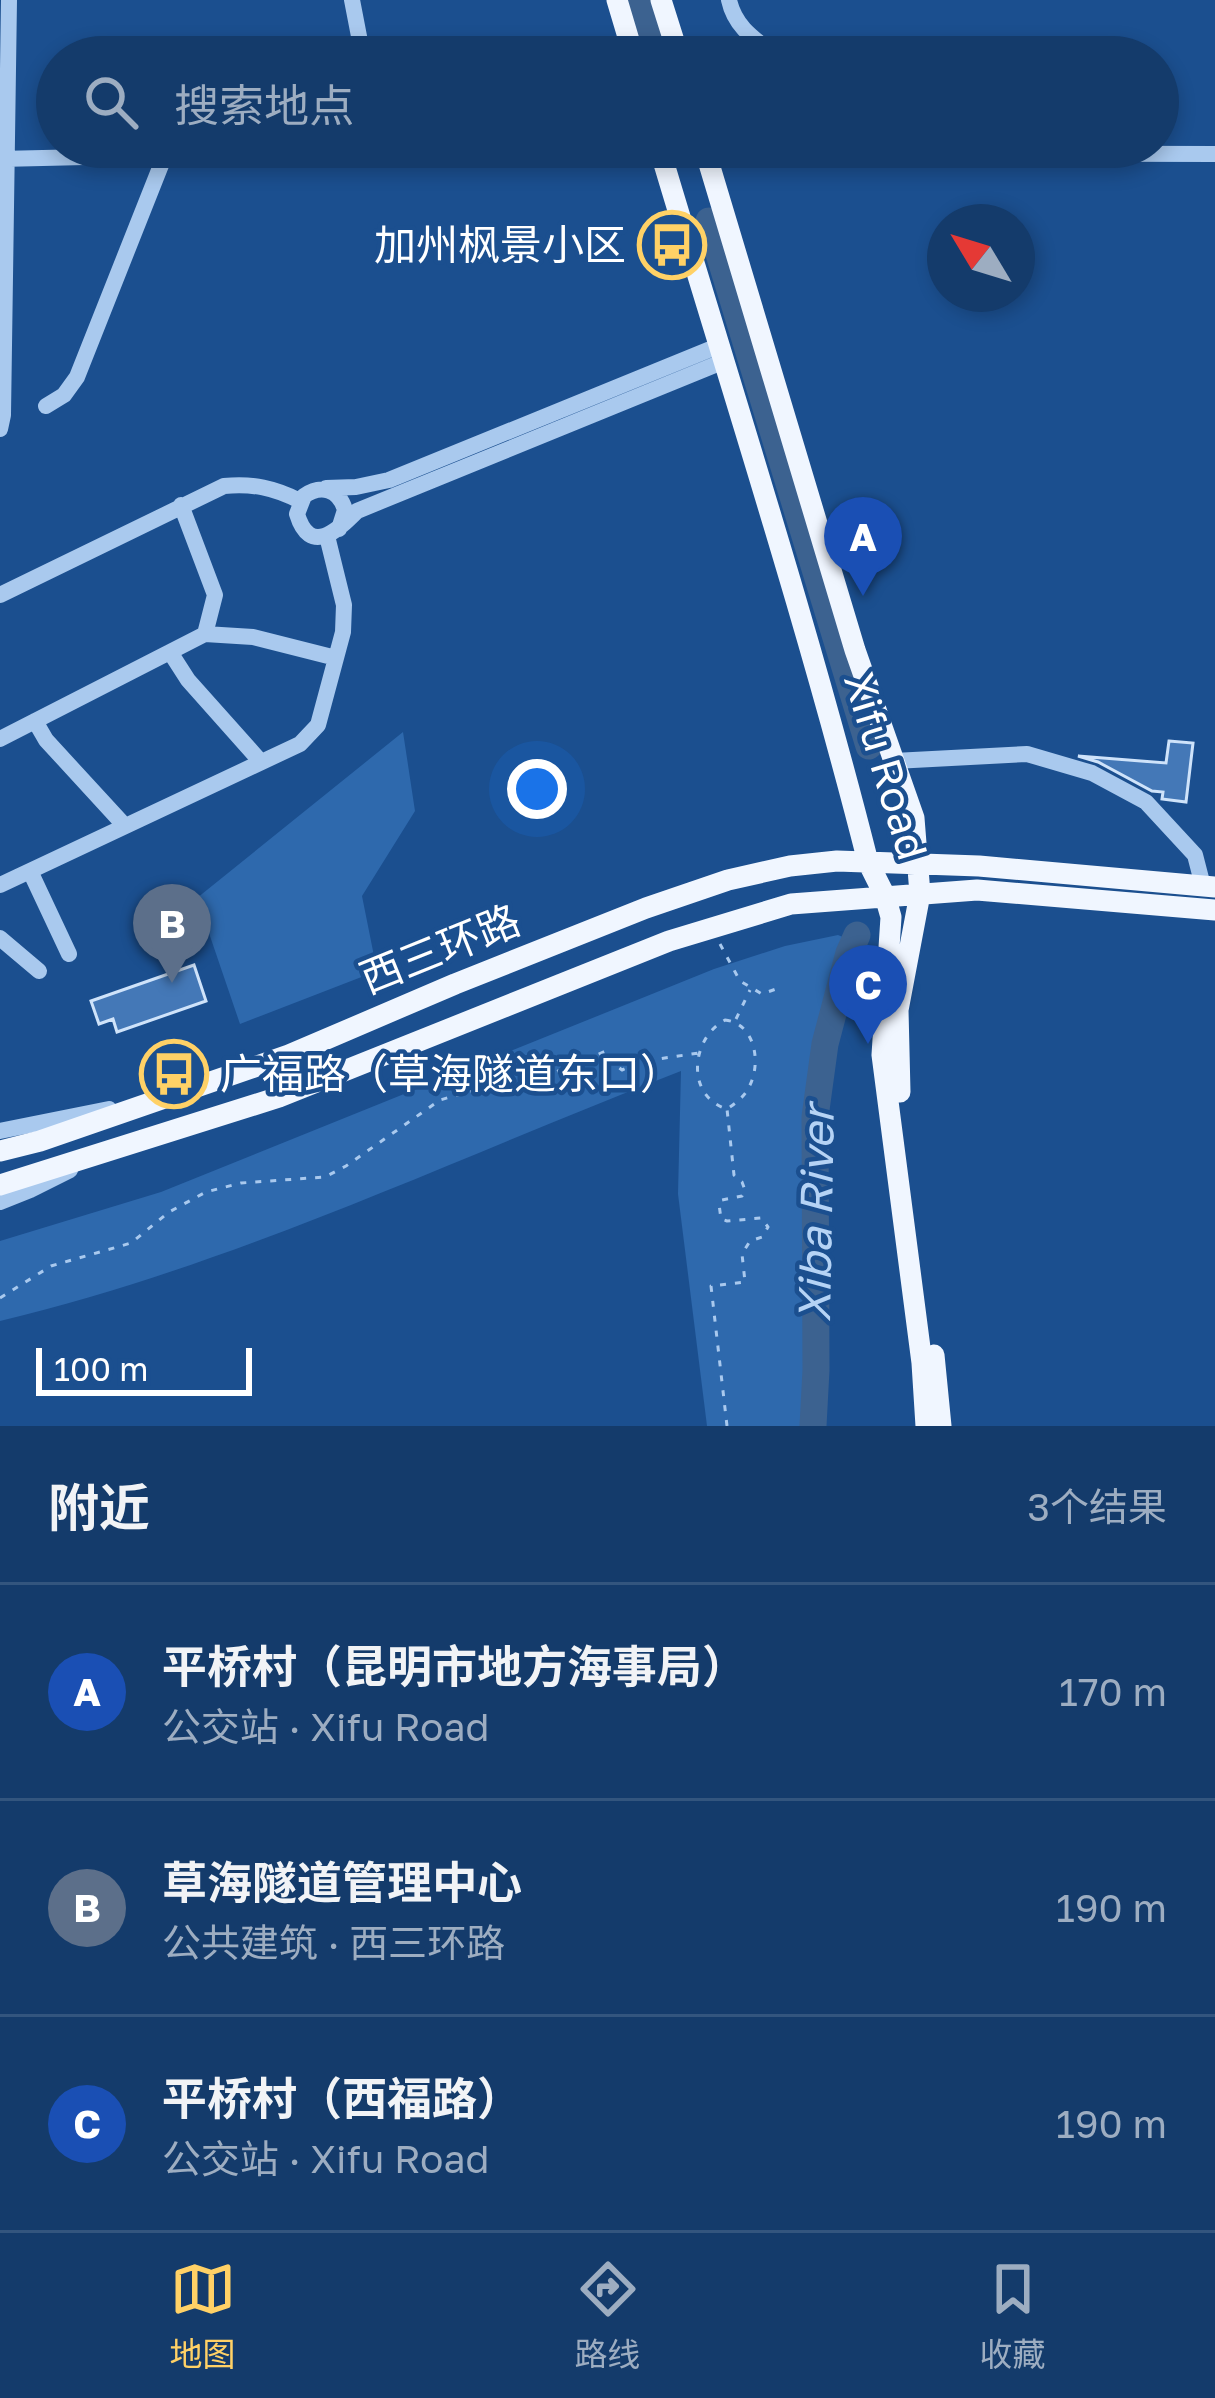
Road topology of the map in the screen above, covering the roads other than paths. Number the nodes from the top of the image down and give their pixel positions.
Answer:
1 (9, 0) edge
2 (352, 0) edge
3 (617, 0) edge
4 (661, 0) edge
5 (729, 0) edge
6 (359, 36) edge
7 (628, 36) edge
8 (672, 36) edge
9 (752, 36) edge
10 (1179, 154) edge
11 (1215, 154) edge
12 (36, 158) edge
13 (4, 159) edge
14 (160, 168) edge
15 (664, 168) edge
16 (710, 168) edge
17 (720, 354) junction
18 (46, 406) dead end
19 (0, 429) edge
20 (322, 489) junction
21 (300, 501) junction
22 (181, 505) junction
23 (333, 533) junction
24 (0, 595) edge
25 (205, 634) junction
26 (170, 652) junction
27 (336, 658) junction
28 (35, 721) junction
29 (0, 740) edge
30 (894, 761) junction
31 (261, 762) junction
32 (125, 826) junction
33 (917, 833) junction
34 (868, 862) junction
35 (918, 864) junction
36 (964, 866) junction
37 (30, 871) junction
38 (0, 885) edge
39 (1209, 886) edge
40 (920, 894) junction
41 (885, 896) junction
42 (1215, 910) edge
43 (0, 938) edge
44 (69, 954) dead end
45 (39, 971) dead end
46 (152, 1102) junction
47 (0, 1131) edge
48 (0, 1151) edge
49 (99, 1156) junction
50 (0, 1186) edge
51 (0, 1202) edge
52 (926, 1426) edge
53 (940, 1426) edge

1 - 13 street
2 - 6 street
3 - 7 main road
4 - 8 main road
5 - 9 street
10 - 11 street
12 - 13 street
13 - 19 street
14 - 18 street
15 - 17 main road, Xifu Road
16 - 30 main road, Xifu Road
17 - 20 street
17 - 23 street
17 - 34 main road, Xifu Road
20 - 21 street
20 - 23 street
21 - 22 street
21 - 23 street
22 - 24 street
22 - 25 street
23 - 27 street
25 - 26 street
25 - 27 street
26 - 28 street
26 - 31 street
27 - 31 street
28 - 29 street
28 - 32 street
30 - 33 main road, Xifu Road
30 - 39 street
31 - 32 street
32 - 37 street
33 - 35 main road, Xifu Road
33 - 36 main road
34 - 35 main road, 西三环路
34 - 41 main road, Xifu Road
34 - 46 main road, 西三环路
35 - 36 main road, 西三环路
35 - 40 main road, Xifu Road
36 - 39 main road, 西三环路
37 - 38 street
37 - 44 street
40 - 41 main road, 西三环路
40 - 42 main road, 西三环路
40 - 53 main road, Xifu Road
41 - 49 main road, 西三环路
41 - 52 main road, Xifu Road
43 - 45 street
46 - 47 street
46 - 48 main road, 西三环路
49 - 50 main road, 西三环路
49 - 51 street

